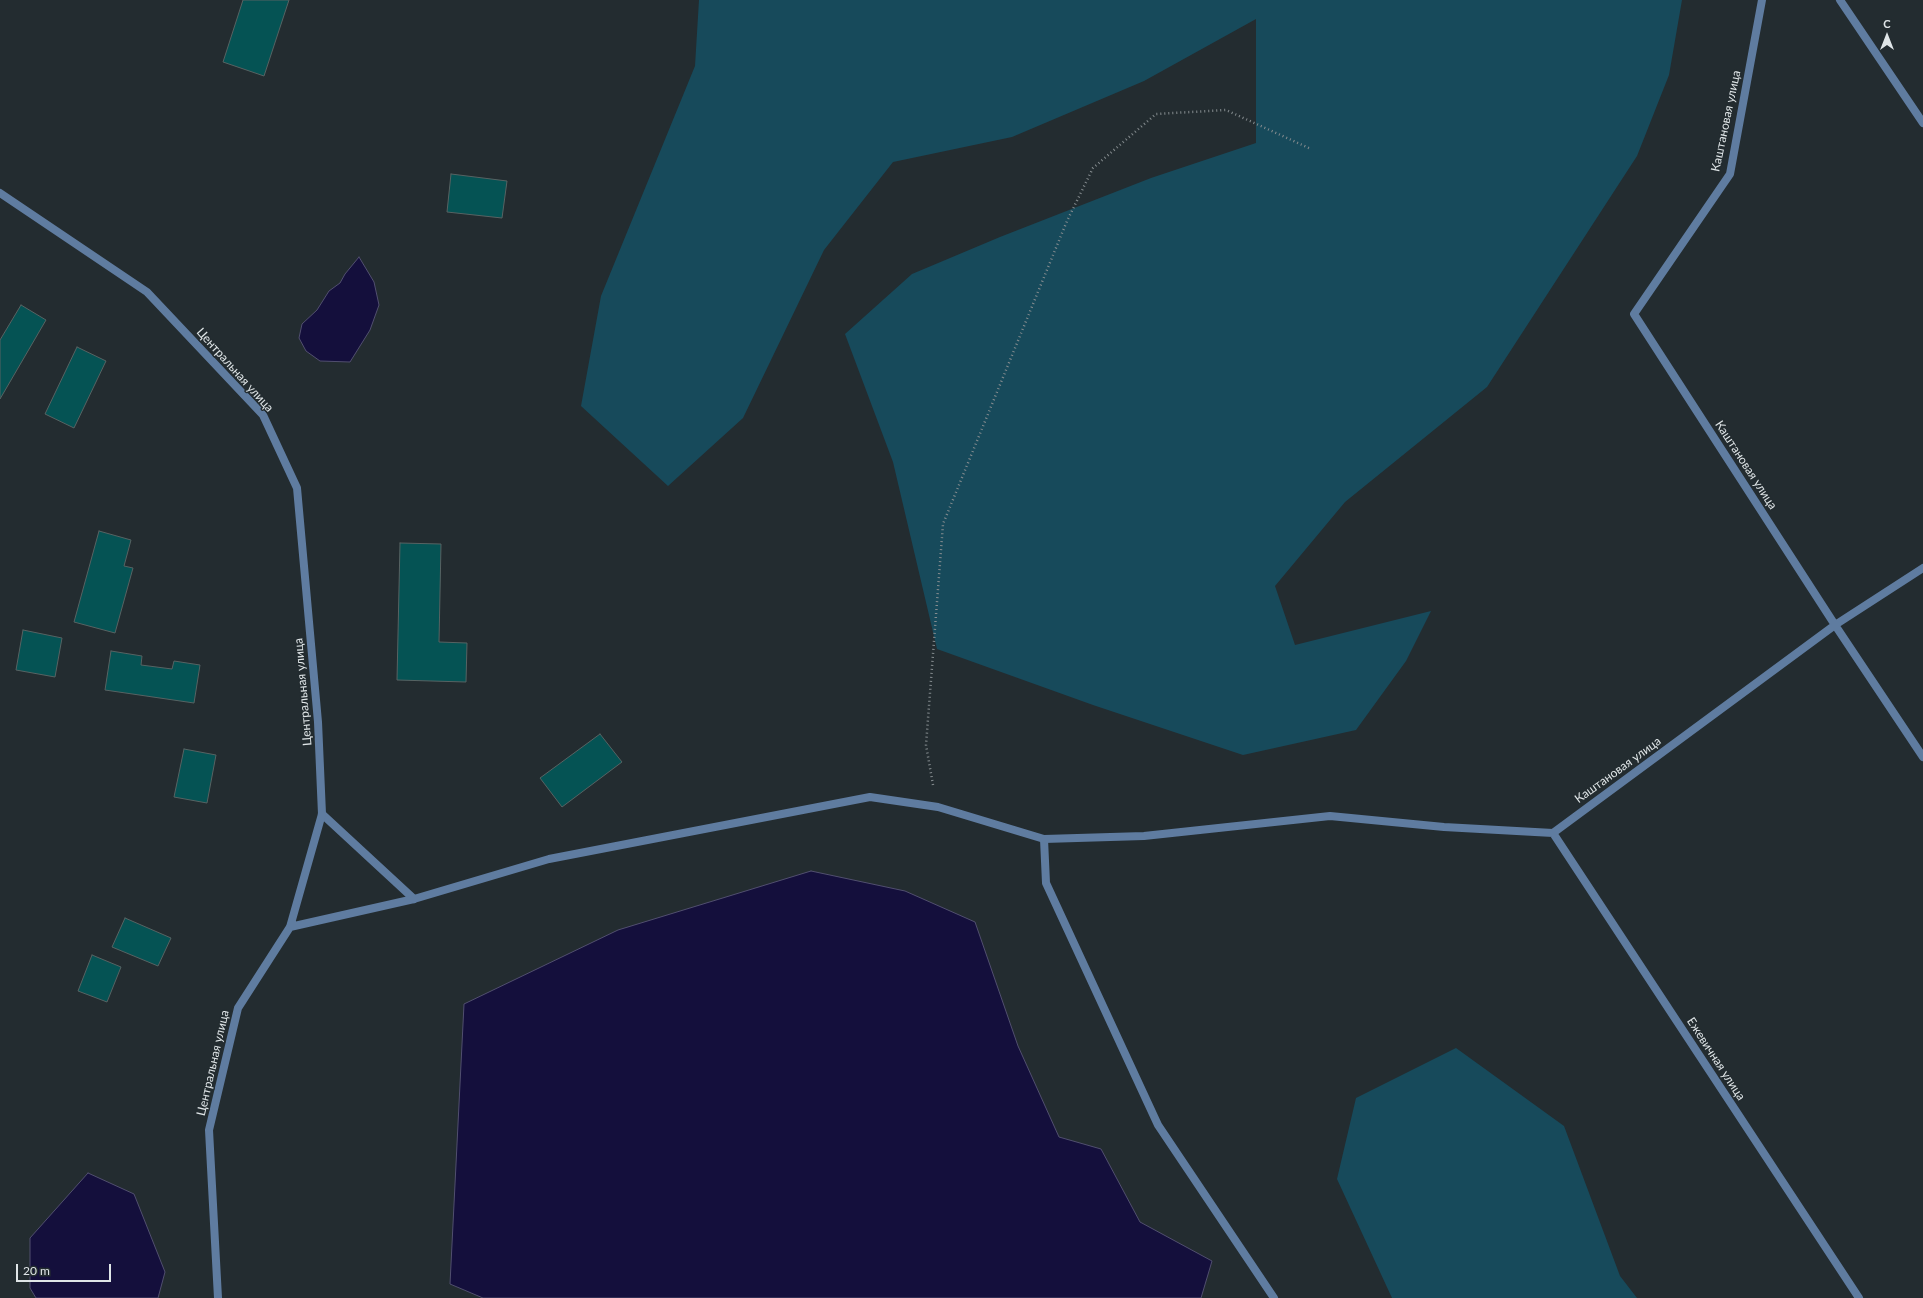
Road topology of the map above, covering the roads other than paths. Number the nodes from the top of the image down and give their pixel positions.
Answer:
1 (1762, 0) edge
2 (1840, 0) edge
3 (1923, 123) edge
4 (0, 193) edge
5 (1923, 568) edge
6 (1835, 625) junction
7 (1923, 757) edge
8 (322, 814) junction
9 (1553, 833) junction
10 (1044, 838) junction
11 (414, 899) junction
12 (290, 927) junction
13 (218, 1298) edge
14 (1274, 1298) edge
15 (1859, 1298) edge

1 - 6 street, Каштановая улица
2 - 3 street
4 - 8 street, Центральная улица
5 - 6 street
6 - 7 street
6 - 9 street, Каштановая улица
8 - 11 street
8 - 12 street, Центральная улица
9 - 10 street
9 - 15 street, Ежевичная улица
10 - 11 street
10 - 14 street
11 - 12 street
12 - 13 street, Центральная улица

